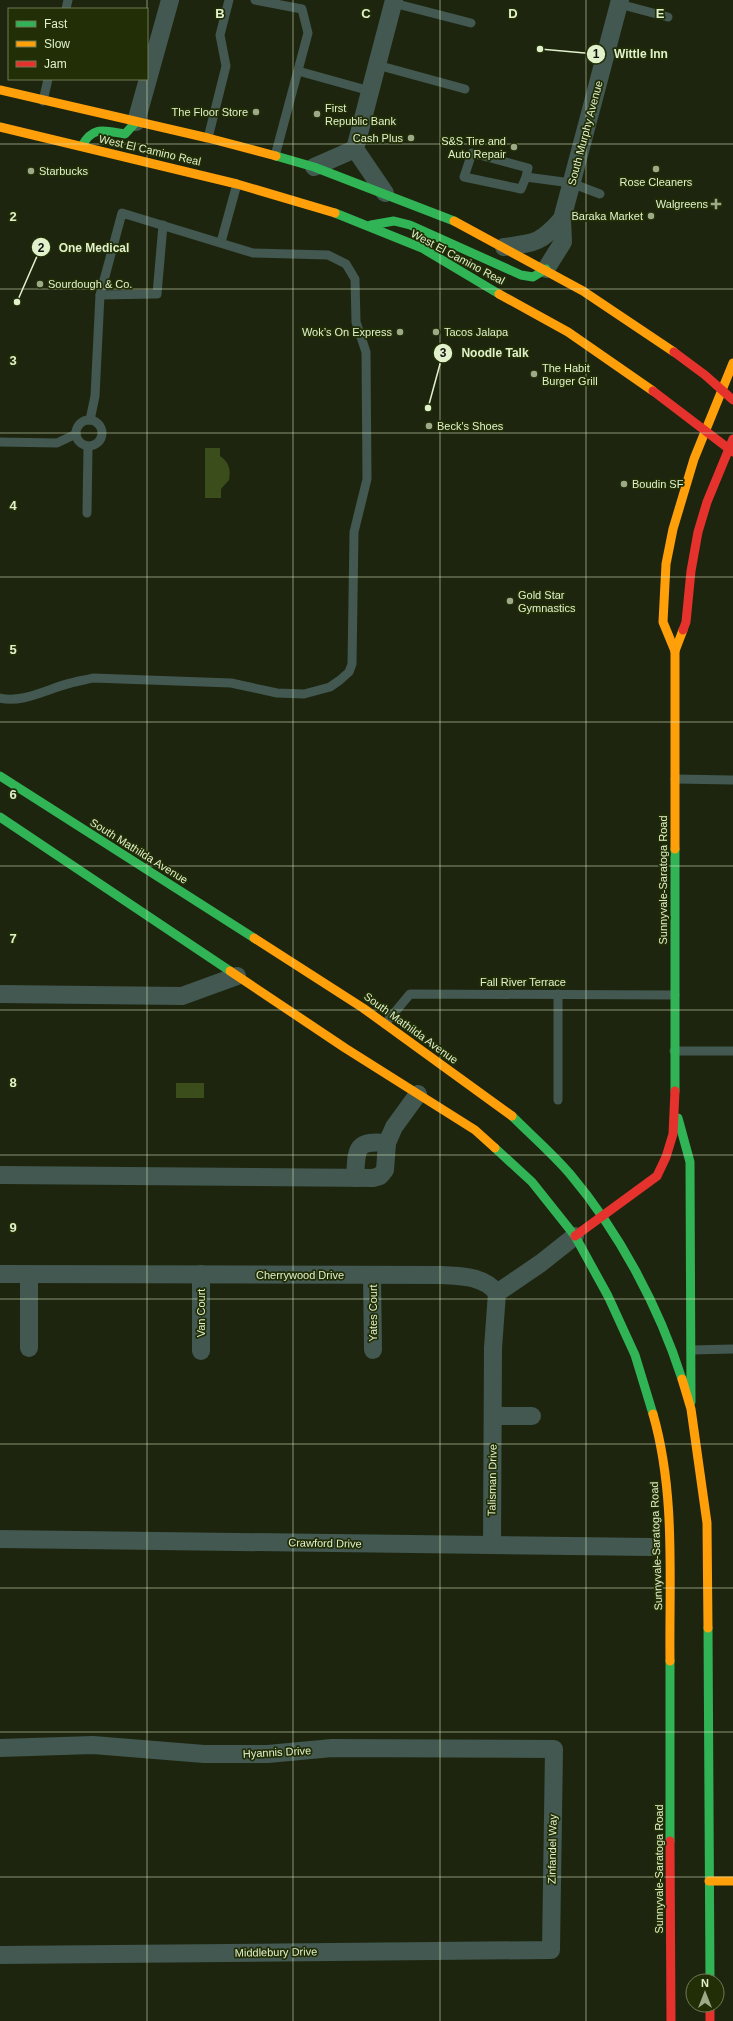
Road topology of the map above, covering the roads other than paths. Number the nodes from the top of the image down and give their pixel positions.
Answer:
1 (170, 0) edge
2 (229, 0) edge
3 (255, 0) edge
4 (394, 1) edge
5 (619, 2) edge
6 (668, 17) dead end
7 (471, 23) dead end
8 (377, 65) junction
9 (298, 70) junction
10 (148, 79) edge
11 (48, 80) edge
12 (148, 80) edge
13 (465, 89) dead end
14 (0, 90) edge
15 (370, 91) junction
16 (43, 100) junction
17 (136, 122) junction
18 (0, 127) edge
19 (208, 138) junction
20 (82, 146) junction
21 (355, 149) junction
22 (275, 156) junction
23 (314, 167) junction
24 (526, 177) junction
25 (571, 183) junction
26 (237, 184) junction
27 (384, 193) junction
28 (600, 194) dead end
29 (562, 219) junction
30 (163, 225) junction
31 (369, 226) junction
32 (221, 242) junction
33 (504, 247) junction
34 (546, 269) junction
35 (100, 295) junction
36 (733, 363) edge
37 (722, 390) junction
38 (733, 400) edge
39 (90, 420) junction
40 (705, 430) junction
41 (76, 434) junction
42 (733, 439) edge
43 (0, 442) edge
44 (88, 447) junction
45 (731, 450) edge
46 (87, 513) dead end
47 (675, 651) junction
48 (0, 698) edge
49 (0, 776) edge
50 (675, 779) junction
51 (733, 780) edge
52 (0, 817) edge
53 (237, 976) junction
54 (0, 994) edge
55 (558, 994) junction
56 (675, 995) junction
57 (385, 1024) junction
58 (674, 1051) junction
59 (733, 1051) edge
60 (418, 1094) junction
61 (558, 1100) dead end
62 (675, 1110) junction
63 (387, 1143) junction
64 (0, 1175) edge
65 (355, 1178) junction
66 (602, 1216) junction
67 (575, 1236) junction
68 (0, 1274) edge
69 (29, 1274) junction
70 (201, 1274) junction
71 (372, 1275) junction
72 (497, 1293) junction
73 (29, 1348) dead end
74 (730, 1349) edge
75 (373, 1350) dead end
76 (691, 1350) junction
77 (201, 1351) dead end
78 (691, 1409) junction
79 (493, 1416) junction
80 (532, 1416) dead end
81 (0, 1539) edge
82 (492, 1544) junction
83 (651, 1546) dead end
84 (0, 1748) edge
85 (554, 1749) joint
86 (733, 1881) edge
87 (709, 1882) junction
88 (551, 1950) joint
89 (0, 1955) edge
90 (710, 1973) edge
91 (671, 2021) edge

1 - 10 street
2 - 19 lane
3 - 9 lane
4 - 7 lane
4 - 8 street
5 - 6 lane
5 - 25 street, South Murphy Avenue
8 - 13 lane
8 - 15 street
9 - 15 lane
9 - 22 lane
11 - 16 lane
12 - 17 street
14 - 16 main road
15 - 21 street
16 - 17 main road
17 - 19 main road
17 - 20 main road
18 - 20 main road, West El Camino Real
19 - 22 main road
20 - 26 main road, West El Camino Real
21 - 23 street
21 - 27 street
22 - 23 main road
23 - 27 main road
24 - 24 lane
24 - 25 lane
25 - 28 lane
25 - 29 street, South Murphy Avenue
26 - 31 main road, West El Camino Real
26 - 32 lane
27 - 33 main road
29 - 33 street, South Murphy Avenue
29 - 34 street, South Murphy Avenue
30 - 32 lane
30 - 35 lane
30 - 35 lane
31 - 34 main road
31 - 40 main road, West El Camino Real
32 - 48 lane
33 - 34 main road
34 - 37 main road
35 - 39 lane
36 - 37 main road, Sunnyvale-Saratoga Road
37 - 38 main road
37 - 40 main road, Sunnyvale-Saratoga Road
39 - 41 lane
39 - 44 lane
40 - 45 main road, West El Camino Real
40 - 47 main road, Sunnyvale-Saratoga Road
41 - 43 lane
41 - 44 lane
42 - 45 main road, Sunnyvale-Saratoga Road
44 - 46 lane
45 - 47 main road, Sunnyvale-Saratoga Road
47 - 50 main road, Sunnyvale-Saratoga Road
49 - 57 main road, South Mathilda Avenue
50 - 51 lane
50 - 56 main road, Sunnyvale-Saratoga Road
52 - 53 main road
53 - 54 street
53 - 60 main road
55 - 56 lane, Fall River Terrace
55 - 57 lane, Fall River Terrace
55 - 61 lane
56 - 58 main road, Sunnyvale-Saratoga Road
57 - 66 main road, South Mathilda Avenue
58 - 59 lane
58 - 62 main road, Sunnyvale-Saratoga Road
60 - 63 street
60 - 67 main road
62 - 66 main road, Sunnyvale-Saratoga Road
62 - 76 main road, Sunnyvale-Saratoga Road
63 - 65 street
63 - 65 street
64 - 65 street
66 - 67 main road, Sunnyvale-Saratoga Road
66 - 78 main road, South Mathilda Avenue
67 - 72 street
67 - 91 main road, Sunnyvale-Saratoga Road
68 - 69 street, Cherrywood Drive
69 - 70 street, Cherrywood Drive
69 - 73 street
70 - 71 street, Cherrywood Drive
70 - 77 street, Van Court
71 - 72 street, Cherrywood Drive
71 - 75 street, Yates Court
72 - 79 street, Talisman Drive
74 - 76 lane
76 - 78 main road, Sunnyvale-Saratoga Road
78 - 87 main road, Sunnyvale-Saratoga Road
79 - 80 street
79 - 82 street, Talisman Drive
81 - 82 street, Crawford Drive
82 - 83 street, Crawford Drive
84 - 85 street, Hyannis Drive
85 - 88 street, Zinfandel Way
86 - 87 main road
87 - 90 main road, Sunnyvale-Saratoga Road
88 - 89 street, Middlebury Drive

